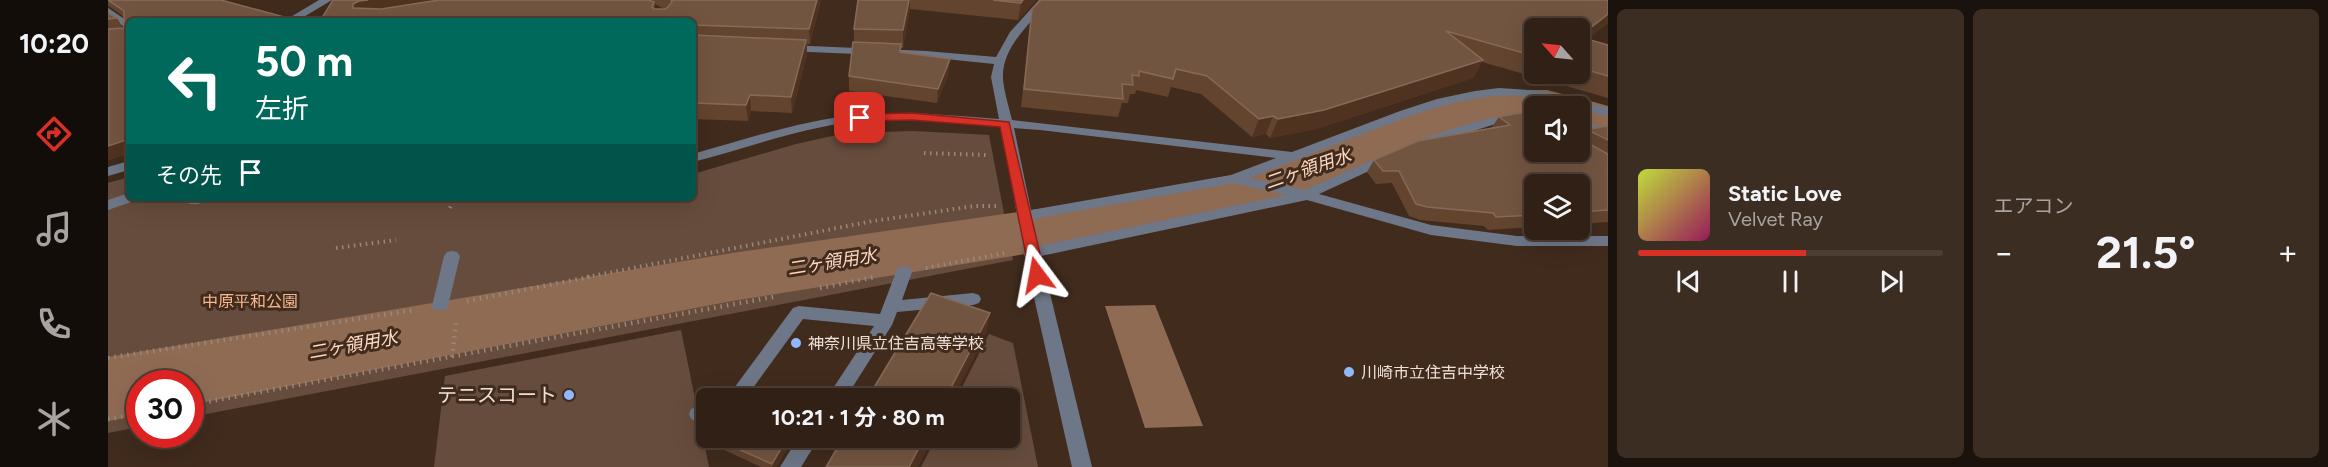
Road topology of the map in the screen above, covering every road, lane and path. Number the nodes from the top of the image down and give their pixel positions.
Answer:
1 (327, 0) edge
2 (1045, 0) edge
3 (108, 11) edge
4 (294, 18) edge
5 (126, 25) edge
6 (780, 48) edge
7 (999, 61) junction
8 (1608, 112) edge
9 (1524, 116) edge
10 (1005, 124) junction
11 (1590, 128) edge
12 (1608, 133) edge
13 (924, 153) dead end
14 (1013, 156) junction
15 (1291, 156) junction
16 (696, 157) edge
17 (126, 166) edge
18 (108, 172) edge
19 (1234, 178) junction
20 (1307, 195) junction
21 (126, 199) edge
22 (453, 201) edge
23 (108, 205) edge
24 (998, 206) dead end
25 (450, 208) dead end
26 (1025, 218) junction
27 (396, 240) dead end
28 (1608, 241) edge
29 (336, 248) dead end
30 (1032, 250) junction
31 (452, 256) dead end
32 (904, 272) junction
33 (811, 290) dead end
34 (788, 294) dead end
35 (973, 299) dead end
36 (458, 303) junction
37 (440, 306) junction
38 (888, 314) junction
39 (452, 357) junction
40 (108, 358) edge
41 (743, 388) edge
42 (842, 388) edge
43 (204, 402) edge
44 (126, 416) edge
45 (108, 419) edge
46 (802, 448) edge
47 (790, 467) edge
48 (1082, 467) edge

1 - 4 street
2 - 7 street
3 - 5 street
6 - 7 street
7 - 10 street
8 - 15 street
9 - 20 street
10 - 14 street
10 - 15 street
10 - 16 street
11 - 12 street
13 - 14 path
14 - 26 street
15 - 19 street
17 - 18 street
19 - 20 street
19 - 26 street
20 - 28 street
20 - 30 street
21 - 23 street
22 - 25 path
24 - 36 path
26 - 30 street
27 - 29 path
30 - 32 path
30 - 48 street
31 - 37 street
32 - 33 path
32 - 38 street
34 - 39 path
35 - 38 street
36 - 37 path
36 - 39 path
37 - 40 path
38 - 41 street
38 - 42 street
39 - 43 path
44 - 45 path
46 - 47 street

